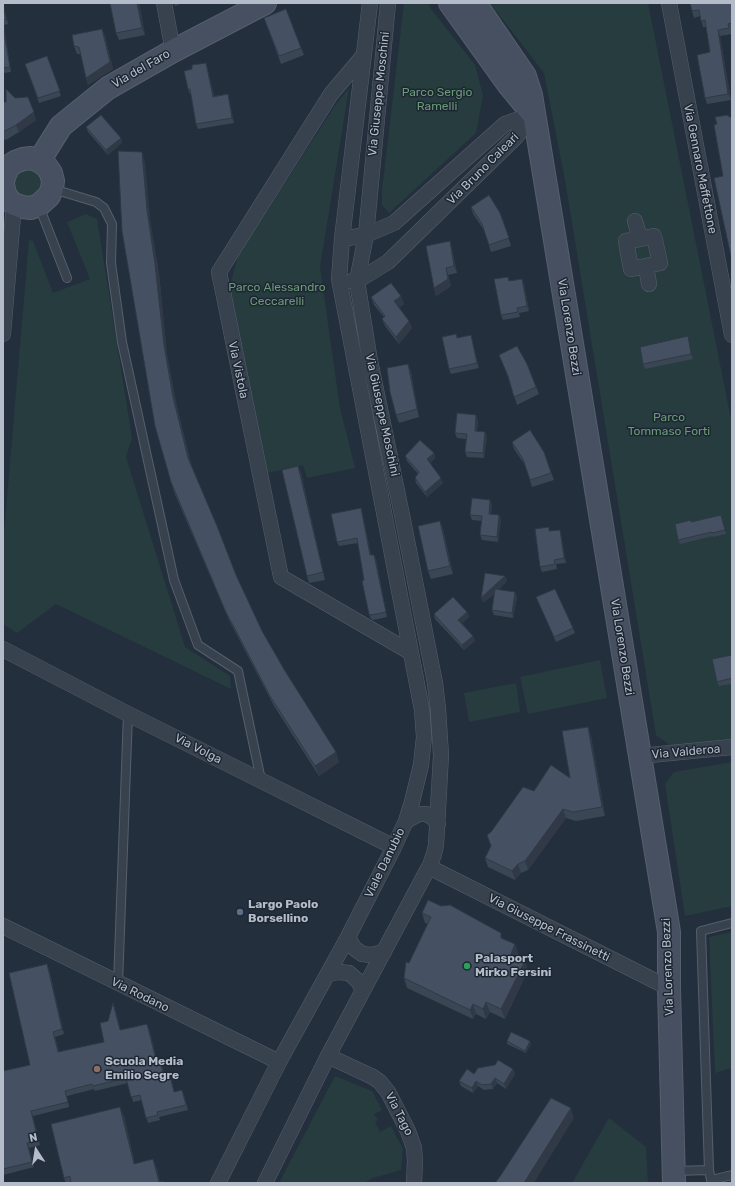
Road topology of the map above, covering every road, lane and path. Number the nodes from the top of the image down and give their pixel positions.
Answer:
1 (164, 3) edge
2 (265, 3) edge
3 (370, 3) edge
4 (388, 3) edge
5 (450, 3) edge
6 (474, 3) edge
7 (669, 3) edge
8 (173, 51) junction
9 (364, 55) junction
10 (533, 114) junction
11 (39, 161) junction
12 (3, 177) edge
13 (45, 197) junction
14 (14, 204) junction
15 (635, 221) dead end
16 (366, 235) junction
17 (342, 239) junction
18 (67, 278) dead end
19 (339, 278) junction
20 (357, 282) junction
21 (650, 284) dead end
22 (3, 334) edge
23 (732, 335) edge
24 (3, 649) edge
25 (410, 652) junction
26 (128, 714) junction
27 (732, 747) edge
28 (640, 756) junction
29 (261, 781) junction
30 (406, 821) junction
31 (438, 824) junction
32 (394, 847) junction
33 (429, 867) junction
34 (732, 924) edge
35 (3, 926) edge
36 (348, 937) junction
37 (384, 952) junction
38 (328, 974) junction
39 (118, 984) junction
40 (669, 988) junction
41 (363, 990) junction
42 (328, 1056) junction
43 (278, 1062) junction
44 (709, 1170) junction
45 (732, 1175) edge
46 (674, 1177) edge
47 (218, 1183) edge
48 (265, 1183) edge
49 (414, 1183) edge

1 - 8 street
2 - 8 street, Via del Faro
3 - 9 street, Via Giuseppe Moschini
4 - 16 street, Via Giuseppe Moschini
5 - 10 street
6 - 10 street, Via Lorenzo Bezzi
7 - 23 street, Via Gennaro Maffettone
8 - 11 street, Via del Faro
9 - 17 street, Via Giuseppe Moschini
9 - 25 street, Via Vistola
10 - 16 street, Via Bruno Caleari
10 - 20 street, Via Bruno Caleari
10 - 28 street, Via Lorenzo Bezzi
11 - 12 street
11 - 13 street
12 - 14 street
13 - 14 street
13 - 18 lane
13 - 29 lane
14 - 22 street
15 - 21 street
16 - 17 street, Via Bruno Caleari
16 - 20 street, Via Giuseppe Moschini
17 - 19 street, Via Giuseppe Moschini
19 - 20 street
19 - 25 street, Via Giuseppe Moschini
20 - 31 street, Via Giuseppe Moschini
24 - 26 street, Via Volga
25 - 30 street, Via Giuseppe Moschini
26 - 29 street, Via Volga
26 - 39 lane
27 - 28 street, Via Valderoa
28 - 40 street, Via Lorenzo Bezzi
29 - 32 street, Via Volga
30 - 31 street, Viale Danubio
30 - 32 street, Viale Danubio
31 - 33 street
32 - 36 street, Viale Danubio
33 - 37 street
33 - 40 street, Via Giuseppe Frassinetti
34 - 44 lane
35 - 39 street, Via Rodano
36 - 37 street
36 - 38 street, Viale Danubio
37 - 41 street
38 - 41 street
38 - 43 street, Viale Danubio
39 - 43 street, Via Rodano
40 - 46 street, Via Lorenzo Bezzi
41 - 42 street
42 - 48 street
42 - 49 street, Via Tago
43 - 47 street, Viale Danubio
44 - 45 lane
44 - 46 lane

